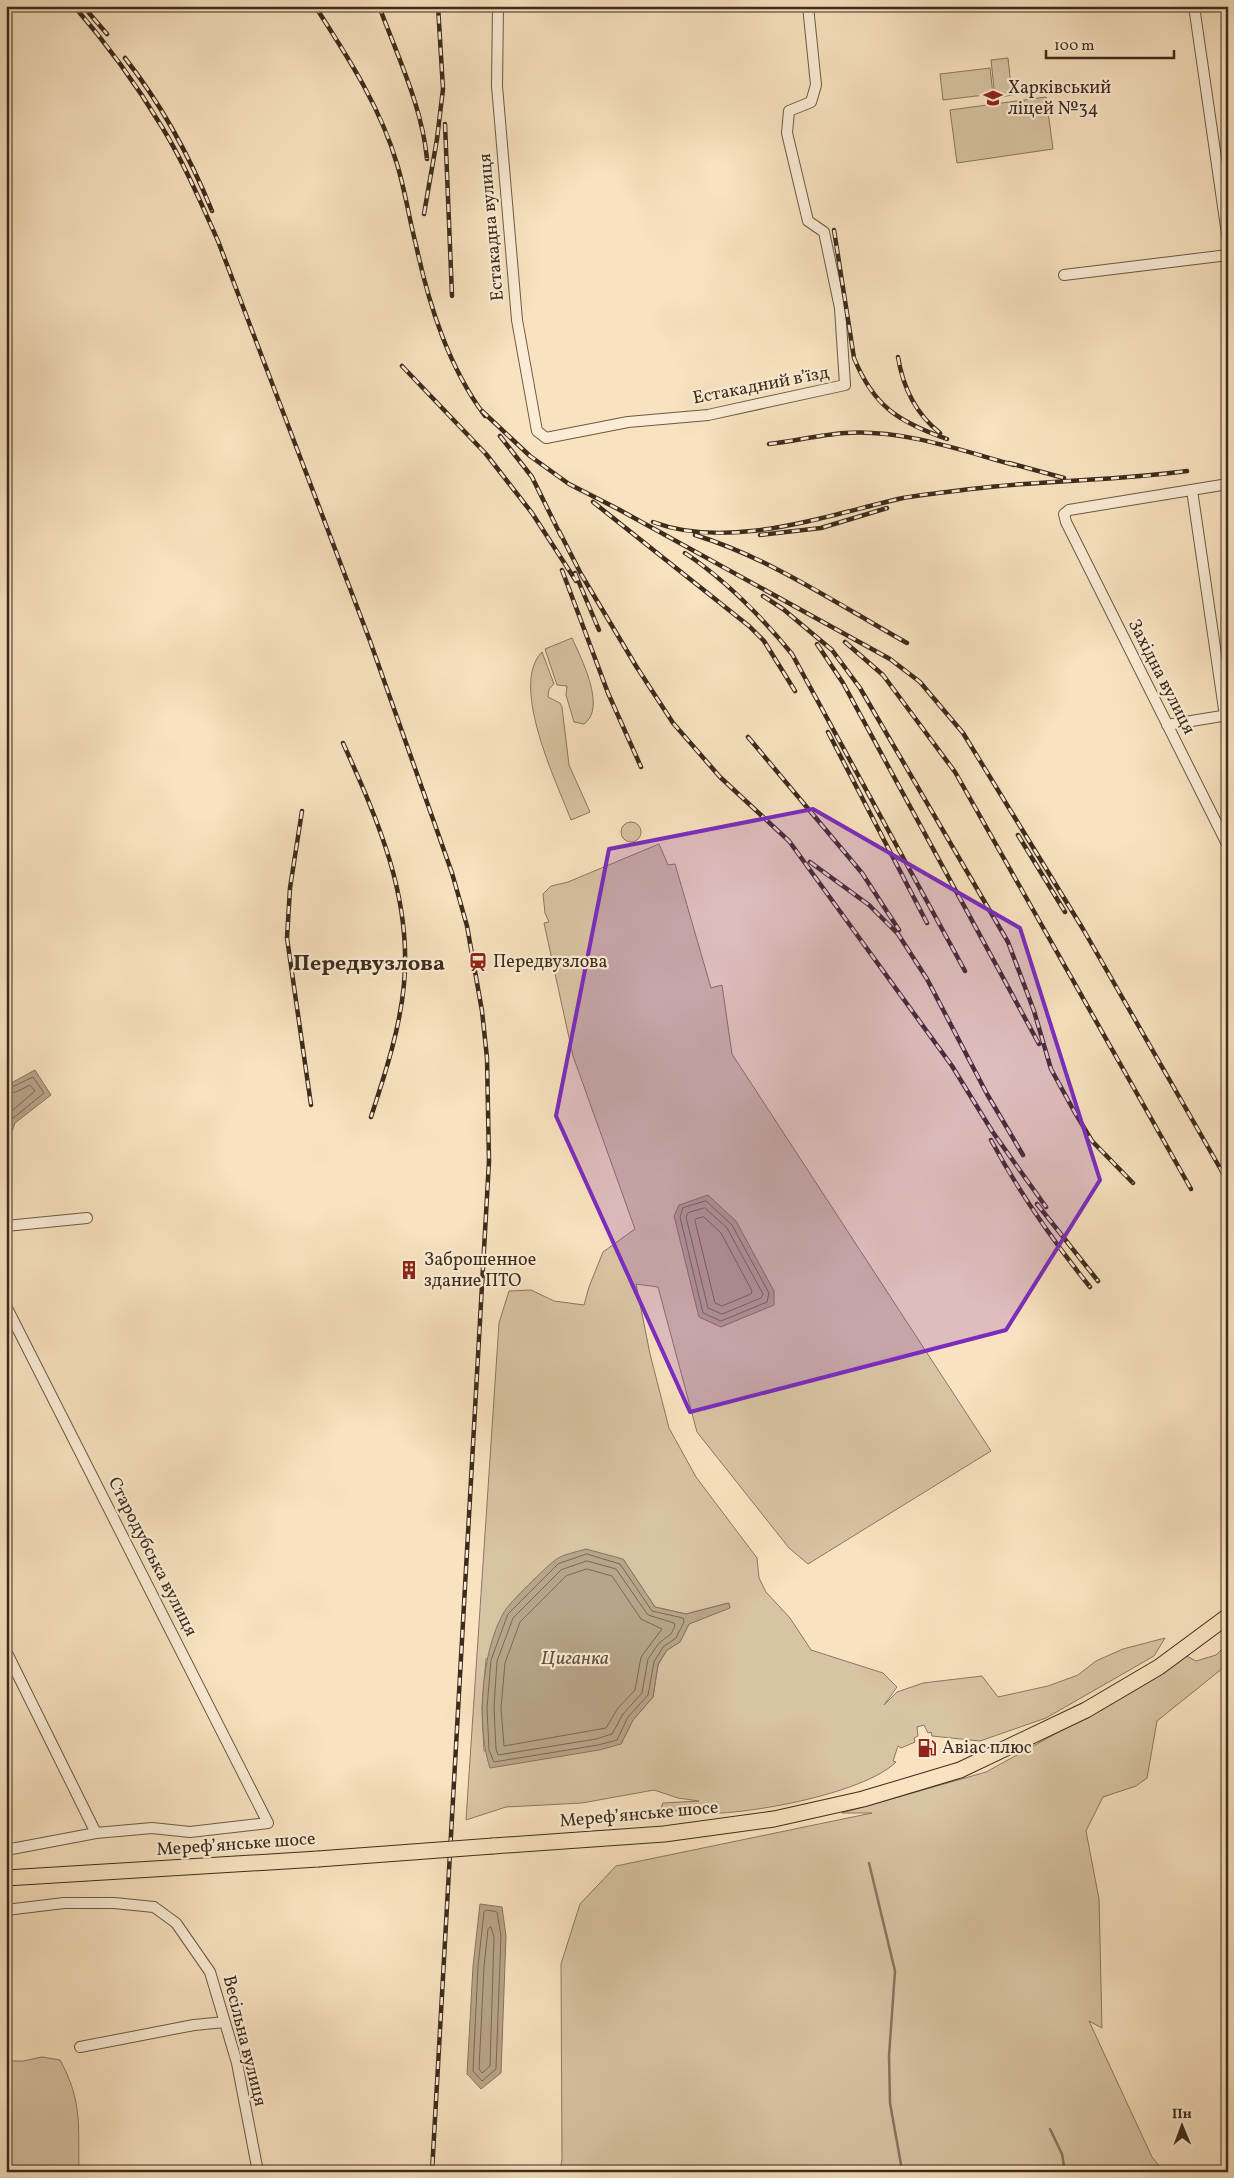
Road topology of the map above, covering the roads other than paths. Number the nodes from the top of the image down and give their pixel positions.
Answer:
1 (498, 6) edge
2 (808, 6) edge
3 (1194, 6) edge
4 (1228, 241) edge
5 (1228, 255) edge
6 (1064, 275) dead end
7 (546, 438) joint
8 (1228, 484) edge
9 (1192, 490) junction
10 (1226, 715) edge
11 (1167, 725) junction
12 (1228, 846) edge
13 (87, 1218) dead end
14 (6, 1226) edge
15 (6, 1306) edge
16 (1228, 1616) edge
17 (6, 1651) edge
18 (96, 1833) junction
19 (6, 1850) edge
20 (6, 1878) edge
21 (6, 1910) edge
22 (225, 2022) junction
23 (80, 2047) dead end
24 (258, 2172) edge

1 - 7 street, Естакадна вулиця
2 - 7 street, Естакадний в’їзд
3 - 4 street
5 - 6 street
8 - 9 street
9 - 10 street
9 - 11 street, Західна вулиця
10 - 11 street
11 - 12 street, Західна вулиця
13 - 14 street
15 - 18 street, Стародубська вулиця
16 - 20 highway, Мереф’янське шосе, bridge
17 - 18 street
18 - 19 street
21 - 22 street, Весільна вулиця
22 - 23 street
22 - 24 street, Весільна вулиця

